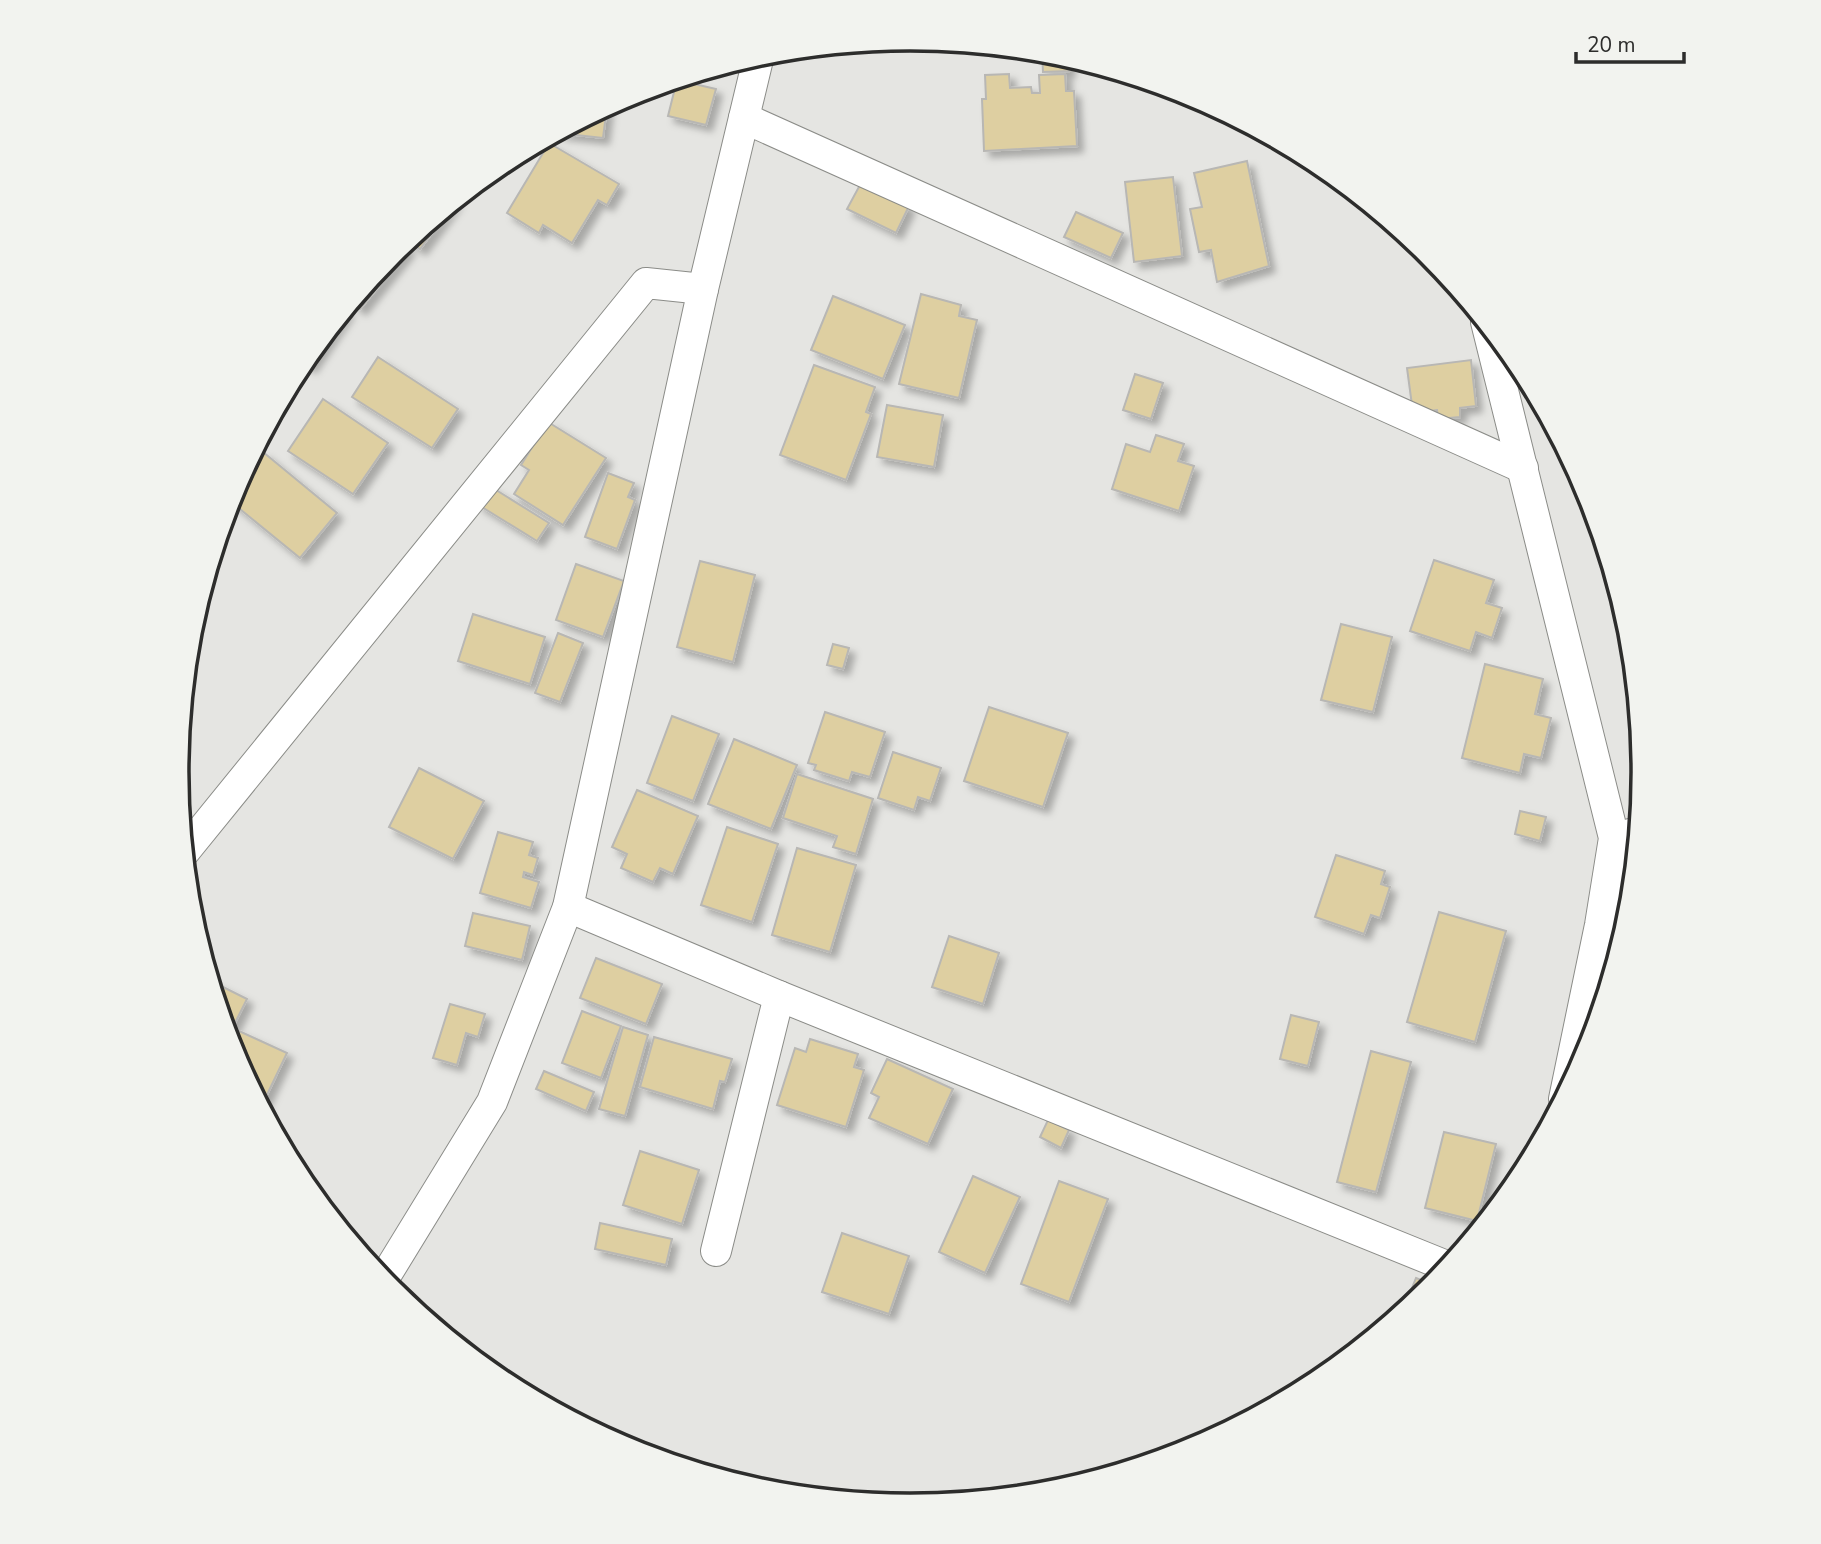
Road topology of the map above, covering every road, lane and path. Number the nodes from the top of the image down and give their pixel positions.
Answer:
1 (756, 68) edge
2 (744, 118) junction
3 (703, 289) junction
4 (1492, 345) edge
5 (1522, 468) junction
6 (1626, 835) edge
7 (193, 841) edge
8 (568, 906) junction
9 (779, 996) junction
10 (1573, 1057) edge
11 (716, 1251) dead end
12 (1439, 1263) edge
13 (389, 1270) edge

1 - 2 street
2 - 3 street
2 - 5 street
3 - 7 street
3 - 8 street
4 - 5 street
5 - 6 street
6 - 10 street
8 - 9 street
8 - 13 street
9 - 11 street
9 - 12 street

